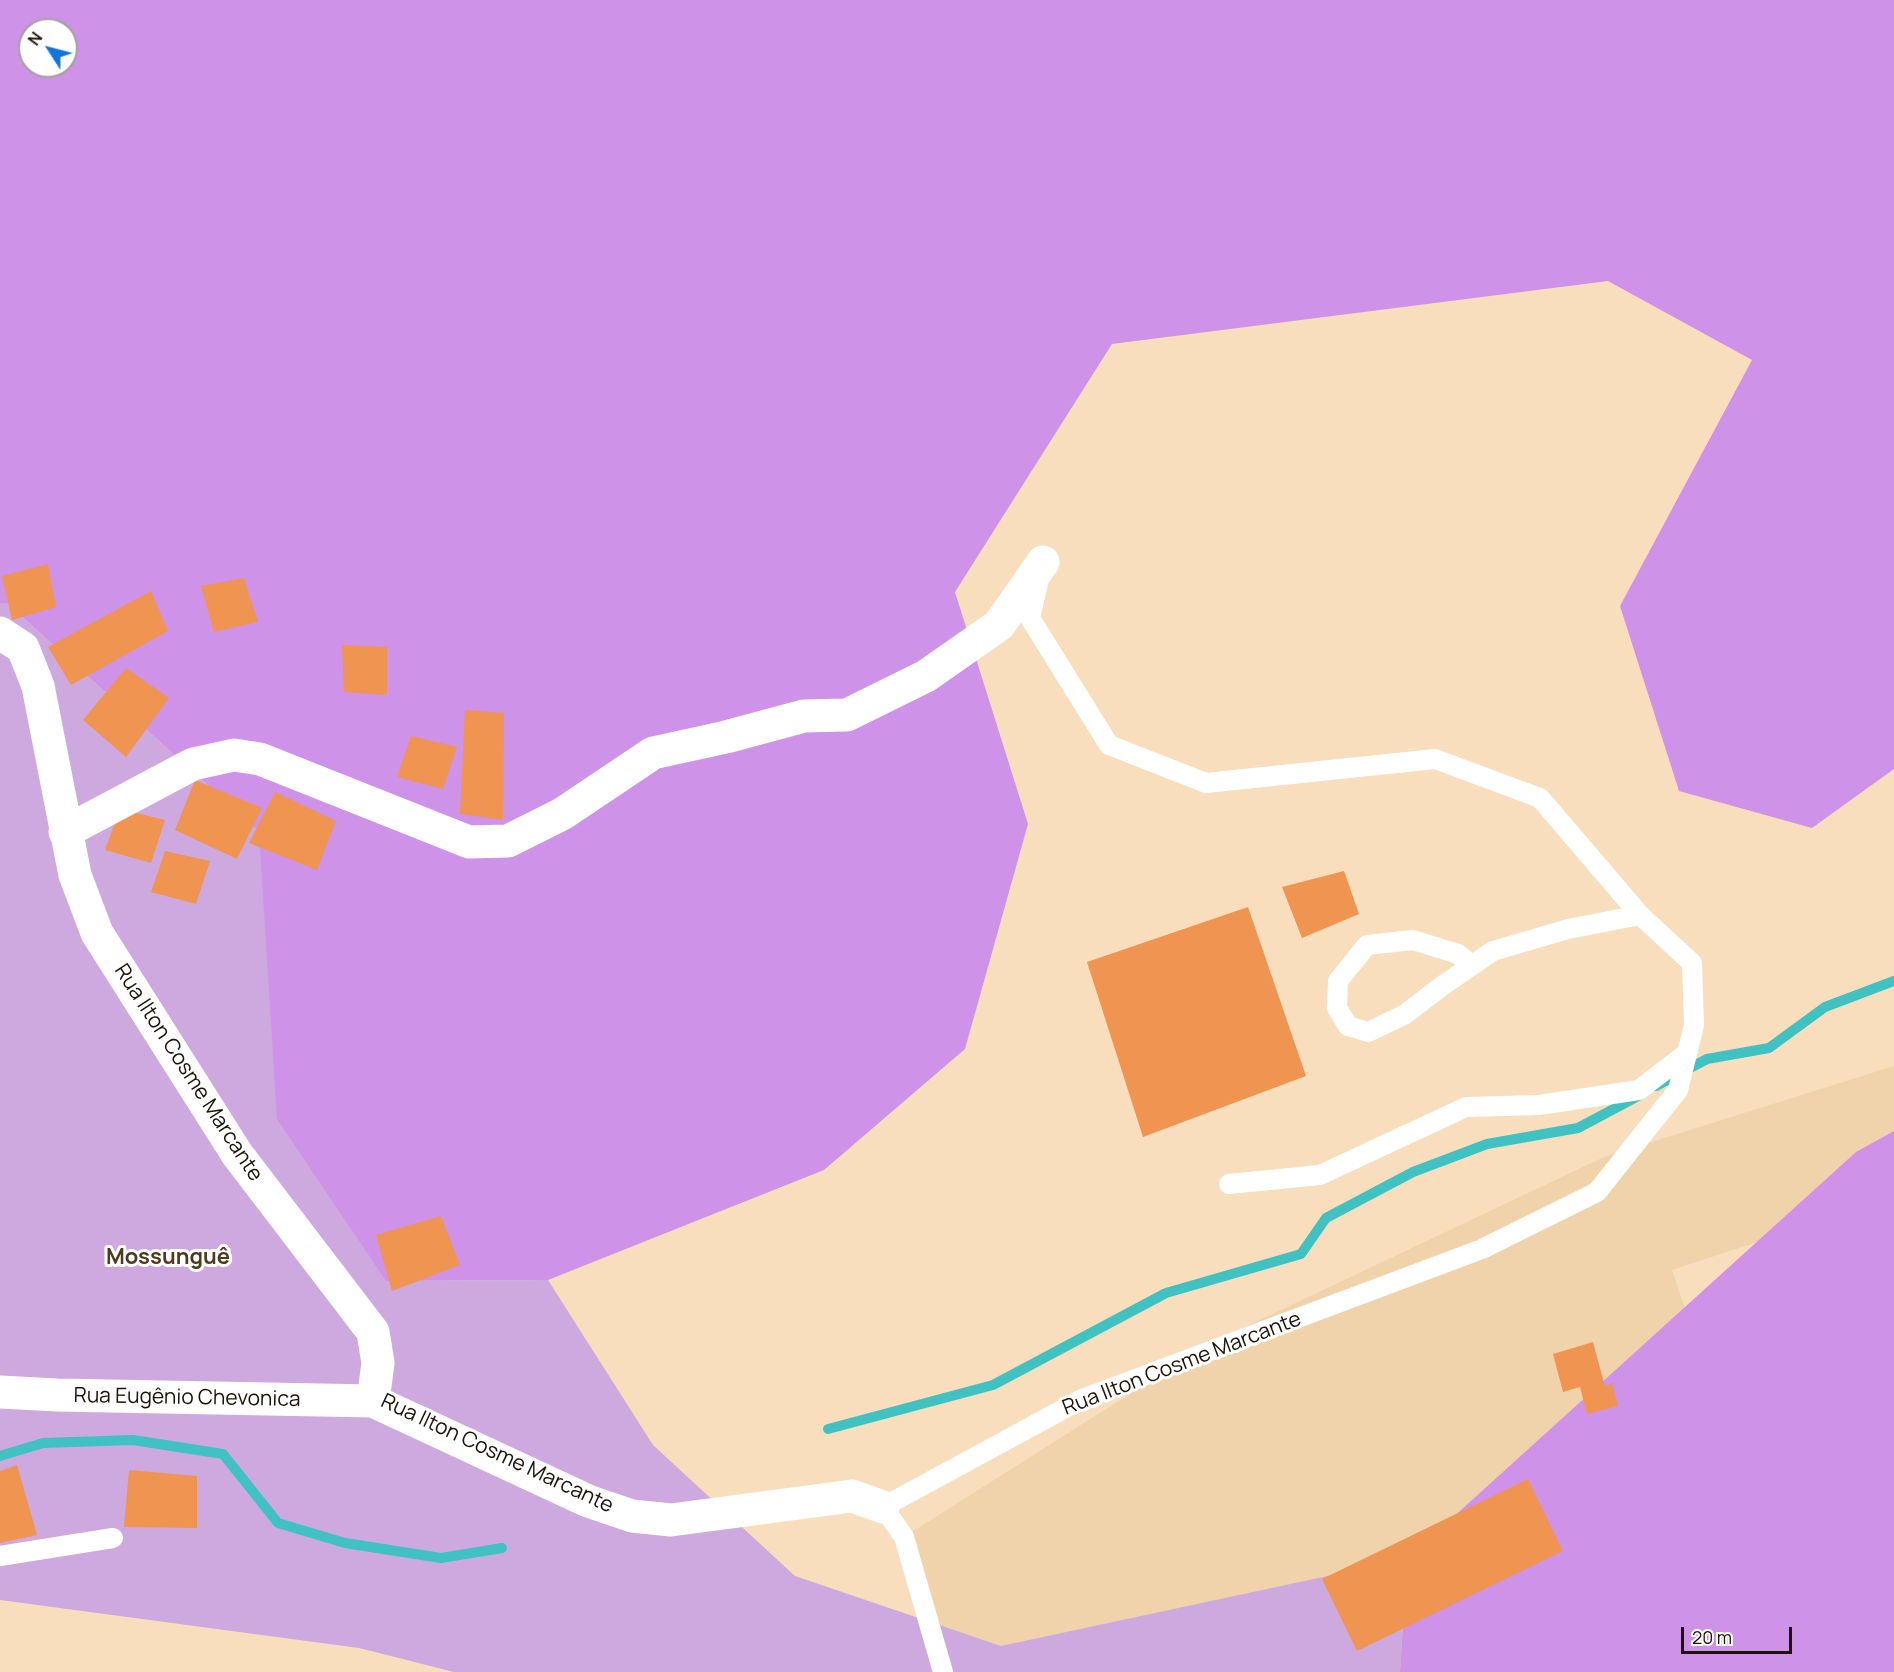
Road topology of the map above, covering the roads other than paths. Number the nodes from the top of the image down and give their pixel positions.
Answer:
1 (1043, 562) joint
2 (0, 633) edge
3 (66, 832) junction
4 (1640, 915) junction
5 (1471, 965) junction
6 (1687, 1053) junction
7 (1230, 1184) dead end
8 (0, 1392) edge
9 (373, 1401) junction
10 (883, 1508) junction
11 (113, 1538) dead end
12 (0, 1556) edge
13 (943, 1672) edge

1 - 3 street
1 - 4 lane, Rua Ilton Cosme Marcante
2 - 3 street, Rua Ilton Cosme Marcante
3 - 9 street, Rua Ilton Cosme Marcante
4 - 5 lane
4 - 6 lane, Rua Ilton Cosme Marcante
5 - 5 lane
6 - 7 lane
6 - 10 lane, Rua Ilton Cosme Marcante
8 - 9 street, Rua Eugênio Chevonica
9 - 10 street, Rua Ilton Cosme Marcante
10 - 13 lane
11 - 12 lane

